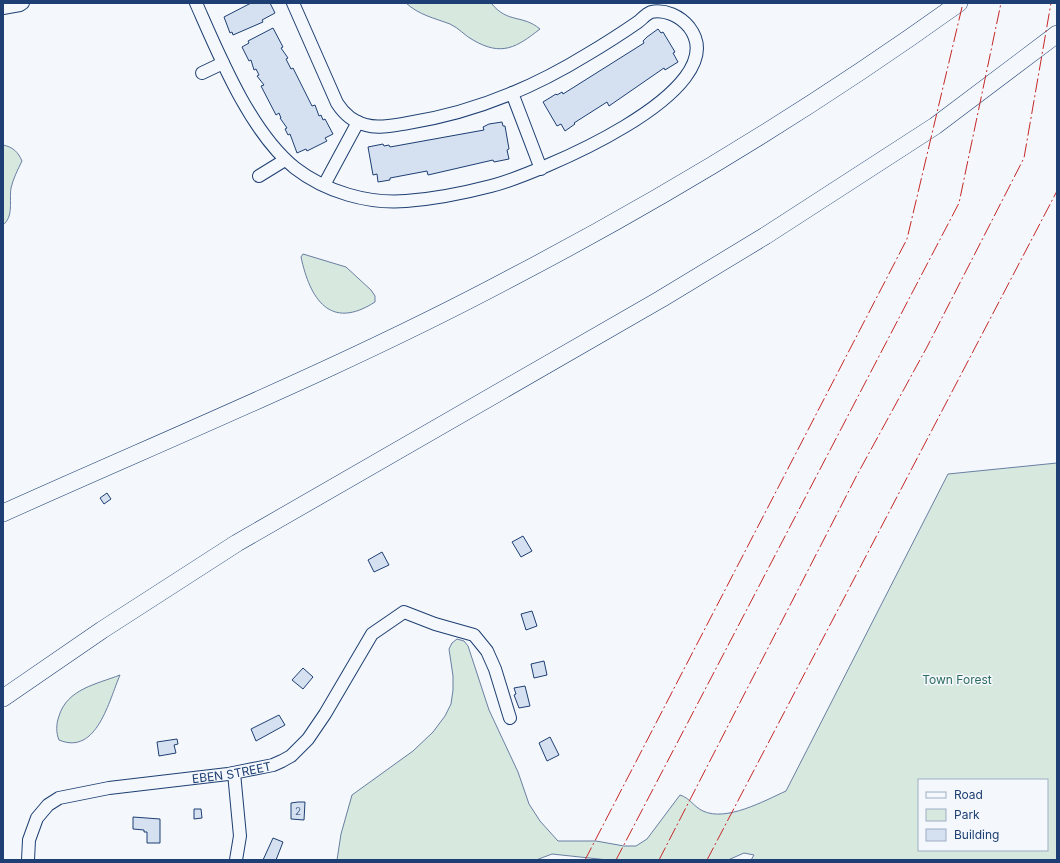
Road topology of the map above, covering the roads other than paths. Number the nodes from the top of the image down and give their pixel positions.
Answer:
1 (23, 3) edge
2 (196, 3) edge
3 (293, 3) edge
4 (959, 3) edge
5 (3, 8) edge
6 (1057, 34) edge
7 (223, 62) junction
8 (202, 73) dead end
9 (512, 93) junction
10 (358, 122) junction
11 (285, 160) junction
12 (541, 169) junction
13 (259, 176) dead end
14 (324, 185) junction
15 (3, 513) edge
16 (3, 698) edge
17 (510, 718) dead end
18 (234, 773) junction
19 (28, 860) edge
20 (236, 860) edge

1 - 5 street
2 - 7 street
3 - 10 street
4 - 15 highway
6 - 16 highway
7 - 8 street
7 - 11 street
9 - 10 street
9 - 12 street
9 - 12 street
10 - 14 street
11 - 13 street
11 - 14 street
12 - 14 street
17 - 18 street, EBEN STREET
18 - 19 street, EBEN STREET
18 - 20 street

